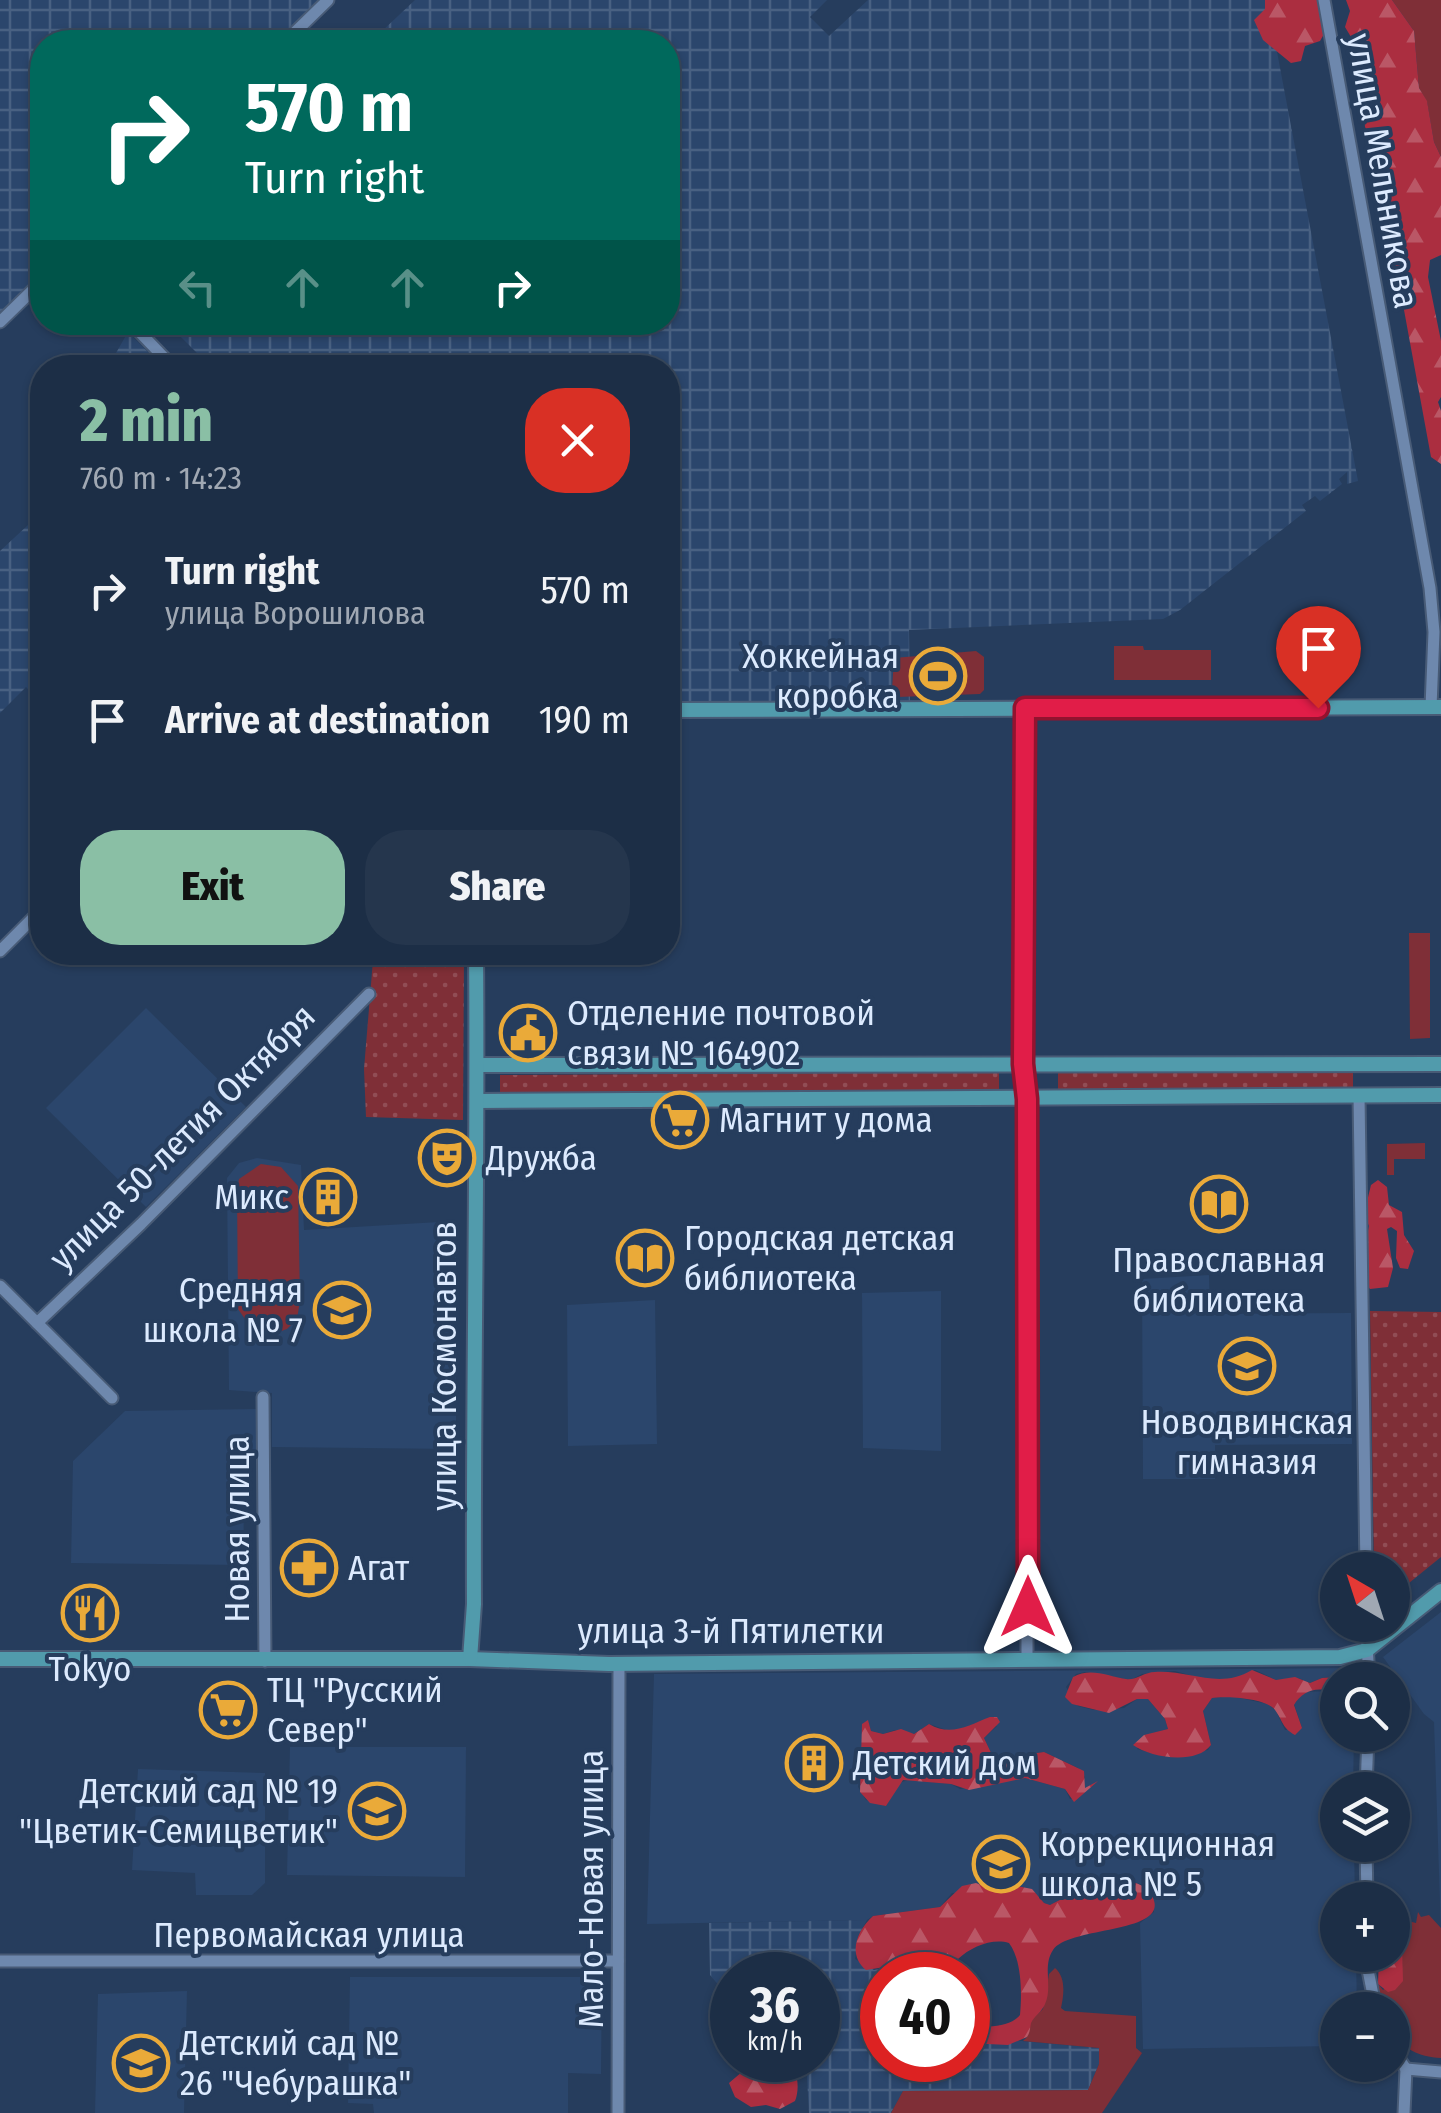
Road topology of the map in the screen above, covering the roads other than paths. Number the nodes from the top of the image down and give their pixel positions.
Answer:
1 (328, 0) edge
2 (1324, 0) edge
3 (297, 30) edge
4 (30, 292) edge
5 (0, 322) edge
6 (142, 335) edge
7 (162, 355) edge
8 (1436, 707) edge
9 (1025, 708) junction
10 (680, 710) edge
11 (30, 921) edge
12 (0, 951) edge
13 (476, 965) edge
14 (369, 994) dead end
15 (1023, 1064) junction
16 (1441, 1064) edge
17 (477, 1066) junction
18 (1441, 1095) edge
19 (1359, 1096) junction
20 (1027, 1099) junction
21 (479, 1101) junction
22 (0, 1286) edge
23 (37, 1322) junction
24 (263, 1397) dead end
25 (112, 1398) dead end
26 (1366, 1552) edge
27 (1441, 1591) edge
28 (1367, 1642) edge
29 (1367, 1650) junction
30 (0, 1659) edge
31 (470, 1659) junction
32 (1027, 1659) junction
33 (265, 1661) junction
34 (1368, 1662) edge
35 (618, 1664) junction
36 (0, 1961) edge
37 (618, 1961) junction
38 (1410, 2069) edge
39 (1441, 2072) edge
40 (1405, 2082) edge
41 (618, 2113) edge
42 (1404, 2113) edge

1 - 3 street
2 - 8 street, улица Мельникова
4 - 5 street
6 - 7 street
8 - 9 main road
9 - 10 main road
9 - 15 street
11 - 12 street
13 - 17 main road, улица Космонавтов
14 - 23 street, улица 50-летия Октября
15 - 16 main road
15 - 17 main road
15 - 20 street
17 - 21 main road, улица Космонавтов
18 - 19 main road
19 - 20 main road
19 - 26 street
20 - 21 main road
20 - 32 street
21 - 31 main road, улица Космонавтов
22 - 23 street
23 - 25 street
24 - 33 street, Новая улица
27 - 29 main road, улица 3-й Пятилетки
28 - 29 street
29 - 32 main road, улица 3-й Пятилетки
29 - 34 street
30 - 33 main road, улица 3-й Пятилетки
31 - 33 main road, улица 3-й Пятилетки
31 - 35 main road, улица 3-й Пятилетки
32 - 35 main road, улица 3-й Пятилетки
35 - 37 street, Мало-Новая улица
36 - 37 street, Первомайская улица
37 - 41 street, Мало-Новая улица
38 - 39 street
40 - 42 street

